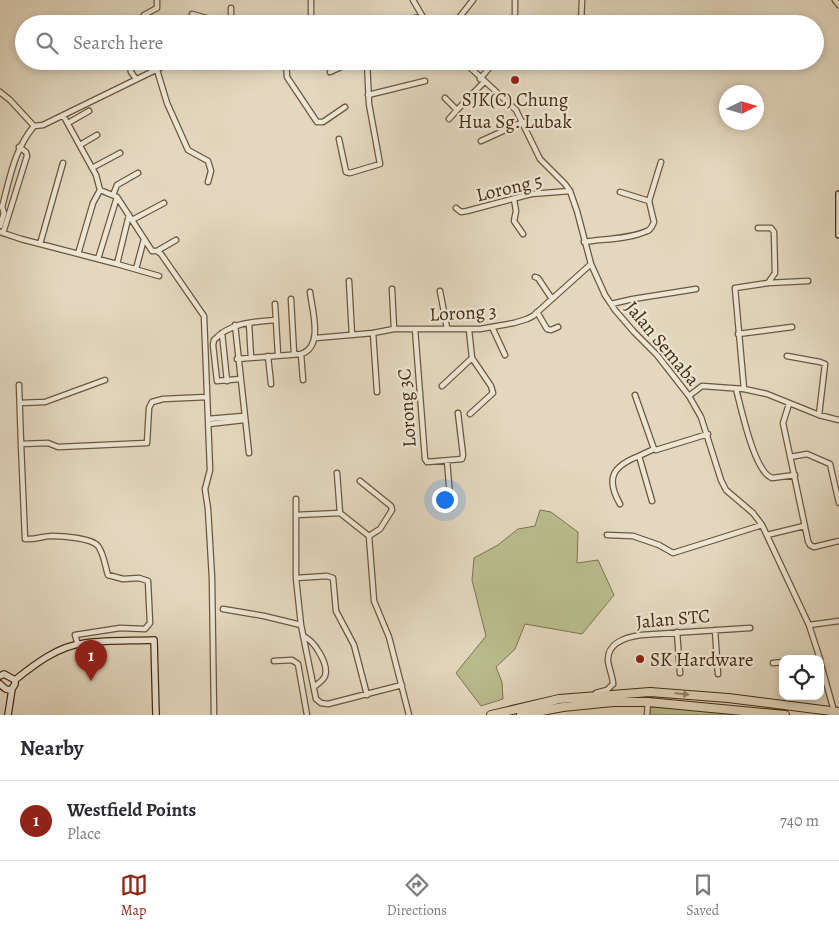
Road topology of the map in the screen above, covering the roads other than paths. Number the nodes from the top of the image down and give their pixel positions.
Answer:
1 (157, 0) edge
2 (311, 0) edge
3 (413, 0) edge
4 (473, 0) edge
5 (515, 0) edge
6 (582, 0) edge
7 (834, 0) edge
8 (839, 5) edge
9 (231, 8) dead end
10 (192, 14) dead end
11 (144, 15) edge
12 (196, 15) edge
13 (231, 15) edge
14 (311, 15) edge
15 (420, 15) edge
16 (461, 15) edge
17 (515, 15) edge
18 (581, 15) edge
19 (131, 70) edge
20 (156, 70) joint
21 (287, 70) edge
22 (334, 70) edge
23 (367, 70) edge
24 (471, 70) edge
25 (489, 70) edge
26 (330, 72) dead end
27 (136, 79) junction
28 (482, 80) junction
29 (425, 81) dead end
30 (0, 92) edge
31 (368, 95) junction
32 (445, 98) dead end
33 (346, 107) dead end
34 (457, 110) junction
35 (88, 111) dead end
36 (64, 115) junction
37 (449, 119) dead end
38 (68, 122) junction
39 (523, 122) junction
40 (34, 126) junction
41 (97, 136) dead end
42 (339, 139) dead end
43 (481, 141) dead end
44 (80, 145) junction
45 (19, 147) junction
46 (120, 153) dead end
47 (661, 162) dead end
48 (63, 163) dead end
49 (92, 168) junction
50 (138, 173) dead end
51 (208, 182) dead end
52 (100, 190) junction
53 (570, 191) junction
54 (620, 192) dead end
55 (839, 194) edge
56 (115, 196) junction
57 (514, 198) junction
58 (649, 201) junction
59 (164, 203) dead end
60 (1, 207) edge
61 (456, 208) dead end
62 (129, 214) junction
63 (132, 220) junction
64 (0, 226) edge
65 (758, 228) dead end
66 (2, 232) edge
67 (523, 234) dead end
68 (839, 235) edge
69 (144, 239) junction
70 (176, 240) dead end
71 (584, 242) junction
72 (40, 244) junction
73 (157, 251) junction
74 (78, 254) junction
75 (98, 259) junction
76 (117, 264) junction
77 (591, 264) junction
78 (136, 269) junction
79 (159, 276) dead end
80 (535, 277) dead end
81 (348, 281) dead end
82 (808, 282) dead end
83 (768, 283) junction
84 (696, 289) dead end
85 (392, 290) dead end
86 (440, 291) dead end
87 (310, 292) dead end
88 (291, 299) dead end
89 (552, 299) junction
90 (275, 304) dead end
91 (611, 304) junction
92 (537, 312) junction
93 (276, 320) junction
94 (249, 323) junction
95 (235, 325) junction
96 (492, 327) junction
97 (558, 327) dead end
98 (792, 327) dead end
99 (447, 328) junction
100 (394, 329) junction
101 (415, 329) junction
102 (469, 330) junction
103 (222, 333) junction
104 (373, 333) junction
105 (738, 334) junction
106 (352, 335) junction
107 (316, 338) junction
108 (294, 354) junction
109 (301, 354) junction
110 (278, 355) junction
111 (505, 355) dead end
112 (268, 356) junction
113 (787, 356) dead end
114 (251, 358) junction
115 (472, 358) junction
116 (237, 359) junction
117 (105, 380) dead end
118 (240, 380) junction
119 (303, 380) dead end
120 (227, 381) junction
121 (271, 384) dead end
122 (19, 385) dead end
123 (442, 386) dead end
124 (736, 389) junction
125 (744, 389) junction
126 (377, 392) dead end
127 (635, 396) dead end
128 (689, 396) junction
129 (207, 397) junction
130 (20, 403) junction
131 (789, 404) junction
132 (458, 413) dead end
133 (470, 414) dead end
134 (819, 415) junction
135 (244, 418) junction
136 (839, 420) edge
137 (208, 421) junction
138 (708, 434) junction
139 (21, 444) junction
140 (654, 449) junction
141 (249, 454) dead end
142 (639, 456) junction
143 (790, 457) junction
144 (447, 461) junction
145 (337, 472) dead end
146 (795, 475) junction
147 (360, 481) dead end
148 (296, 498) dead end
149 (652, 501) dead end
150 (839, 503) edge
151 (620, 504) dead end
152 (451, 508) dead end
153 (340, 514) junction
154 (296, 515) junction
155 (762, 525) junction
156 (804, 526) junction
157 (607, 535) dead end
158 (767, 535) junction
159 (369, 536) junction
160 (839, 541) edge
161 (296, 578) junction
162 (223, 609) dead end
163 (839, 621) edge
164 (301, 625) junction
165 (809, 625) junction
166 (750, 628) dead end
167 (715, 630) junction
168 (677, 632) junction
169 (303, 636) junction
170 (78, 645) junction
171 (819, 655) edge
172 (274, 661) dead end
173 (779, 662) edge
174 (773, 663) dead end
175 (0, 668) edge
176 (824, 671) edge
177 (680, 673) dead end
178 (718, 674) dead end
179 (2, 675) edge
180 (14, 680) junction
181 (614, 684) junction
182 (402, 685) junction
183 (314, 687) junction
184 (2, 688) edge
185 (12, 690) junction
186 (633, 693) junction
187 (367, 694) junction
188 (585, 696) junction
189 (728, 698) junction
190 (648, 702) junction
191 (9, 705) junction
192 (726, 710) junction
193 (837, 712) edge
194 (8, 715) edge
195 (156, 715) edge
196 (214, 715) edge
197 (307, 715) edge
198 (409, 715) edge
199 (491, 715) edge
200 (521, 715) edge
201 (647, 715) edge
202 (785, 715) edge

1 - 11 street
2 - 14 street
3 - 15 street
4 - 16 street
5 - 17 street
6 - 18 street
7 - 8 street
9 - 13 street
10 - 12 street
19 - 27 street
20 - 27 street
20 - 51 street
21 - 33 street
22 - 26 street
23 - 31 street
24 - 28 street, Jalan Semaba
25 - 28 street
27 - 36 street
28 - 34 street
28 - 39 street, Jalan Semaba
29 - 31 street
30 - 40 street
31 - 42 street
32 - 34 street
34 - 37 street
35 - 38 street
36 - 38 street
36 - 40 street
38 - 44 street
39 - 43 street
39 - 53 street, Jalan Semaba
40 - 45 street
41 - 44 street
44 - 49 street
45 - 60 street
45 - 66 street
46 - 49 street
47 - 58 street
48 - 72 street
49 - 52 street
50 - 56 street
52 - 56 street
52 - 74 street
53 - 57 street, Lorong 5
53 - 71 street, Jalan Semaba
54 - 58 street
55 - 68 street
56 - 62 street
56 - 75 street
57 - 61 street, Lorong 5
57 - 67 street
58 - 71 street
59 - 63 street
60 - 64 street
62 - 63 street
62 - 76 street
63 - 69 street
65 - 83 street
66 - 72 street
69 - 73 street
69 - 78 street
70 - 73 street
71 - 77 street, Jalan Semaba
72 - 74 street
73 - 129 street
74 - 75 street
75 - 76 street
76 - 78 street
77 - 89 street, Lorong 3
77 - 91 street, Jalan Semaba
78 - 79 street
80 - 89 street
81 - 106 street
82 - 83 street
83 - 105 street
84 - 91 street
85 - 100 street
86 - 99 street
87 - 107 street
88 - 108 street
89 - 92 street, Lorong 3
90 - 93 street
91 - 128 street, Jalan Semaba
92 - 96 street, Lorong 3
92 - 97 street
93 - 94 street
93 - 110 street
94 - 95 street
94 - 114 street
95 - 103 street
95 - 116 street
96 - 102 street, Lorong 3
96 - 111 street
98 - 105 street
99 - 101 street, Lorong 3
99 - 102 street, Lorong 3
100 - 101 street, Lorong 3
100 - 104 street, Lorong 3
101 - 144 street, Lorong 3C
102 - 115 street
103 - 120 street
103 - 120 street
104 - 106 street, Lorong 3
104 - 126 street
105 - 125 street
106 - 107 street, Lorong 3
107 - 109 street
108 - 109 street
108 - 110 street
109 - 119 street
110 - 112 street
112 - 114 street
112 - 121 street
113 - 134 street
114 - 116 street
115 - 123 street
115 - 133 street
116 - 118 street
117 - 130 street
118 - 120 street
118 - 135 street
122 - 130 street
124 - 125 street
124 - 128 street
124 - 146 street
125 - 131 street
127 - 140 street
128 - 138 street, Jalan Semaba
129 - 137 street
129 - 139 street
130 - 139 street
131 - 134 street
131 - 143 street
132 - 144 street
134 - 136 street
135 - 137 street
135 - 141 street
137 - 196 street
138 - 140 street
138 - 155 street, Jalan Semaba
139 - 170 street
140 - 142 street
142 - 149 street
142 - 151 street
143 - 146 street
143 - 150 street
144 - 152 street
145 - 153 street
146 - 156 street
147 - 159 street
148 - 154 street
153 - 154 street
153 - 159 street
154 - 161 street
155 - 157 street
155 - 158 street, Jalan Semaba
156 - 158 street
156 - 160 street
158 - 165 street, Jalan Semaba
159 - 182 street
161 - 164 street
161 - 187 street
162 - 164 street
163 - 165 street
164 - 169 street
165 - 171 street, Jalan Semaba
166 - 167 street, Jalan STC
167 - 168 street, Jalan STC
167 - 178 street
168 - 177 street
168 - 181 street, Jalan STC
169 - 183 street
169 - 183 street
170 - 180 street
170 - 195 street
172 - 197 street
173 - 174 street
175 - 179 street
176 - 193 street, Jalan Semaba
179 - 180 street
180 - 185 street
181 - 186 street
181 - 188 street
182 - 187 street
182 - 198 street
183 - 187 street
184 - 185 street
184 - 191 street
185 - 191 street
186 - 188 highway
186 -> 189 highway
188 - 199 highway
189 - 192 highway
189 - 193 highway
190 - 192 highway
190 - 200 highway
190 - 201 street
191 - 194 street
192 - 202 highway

